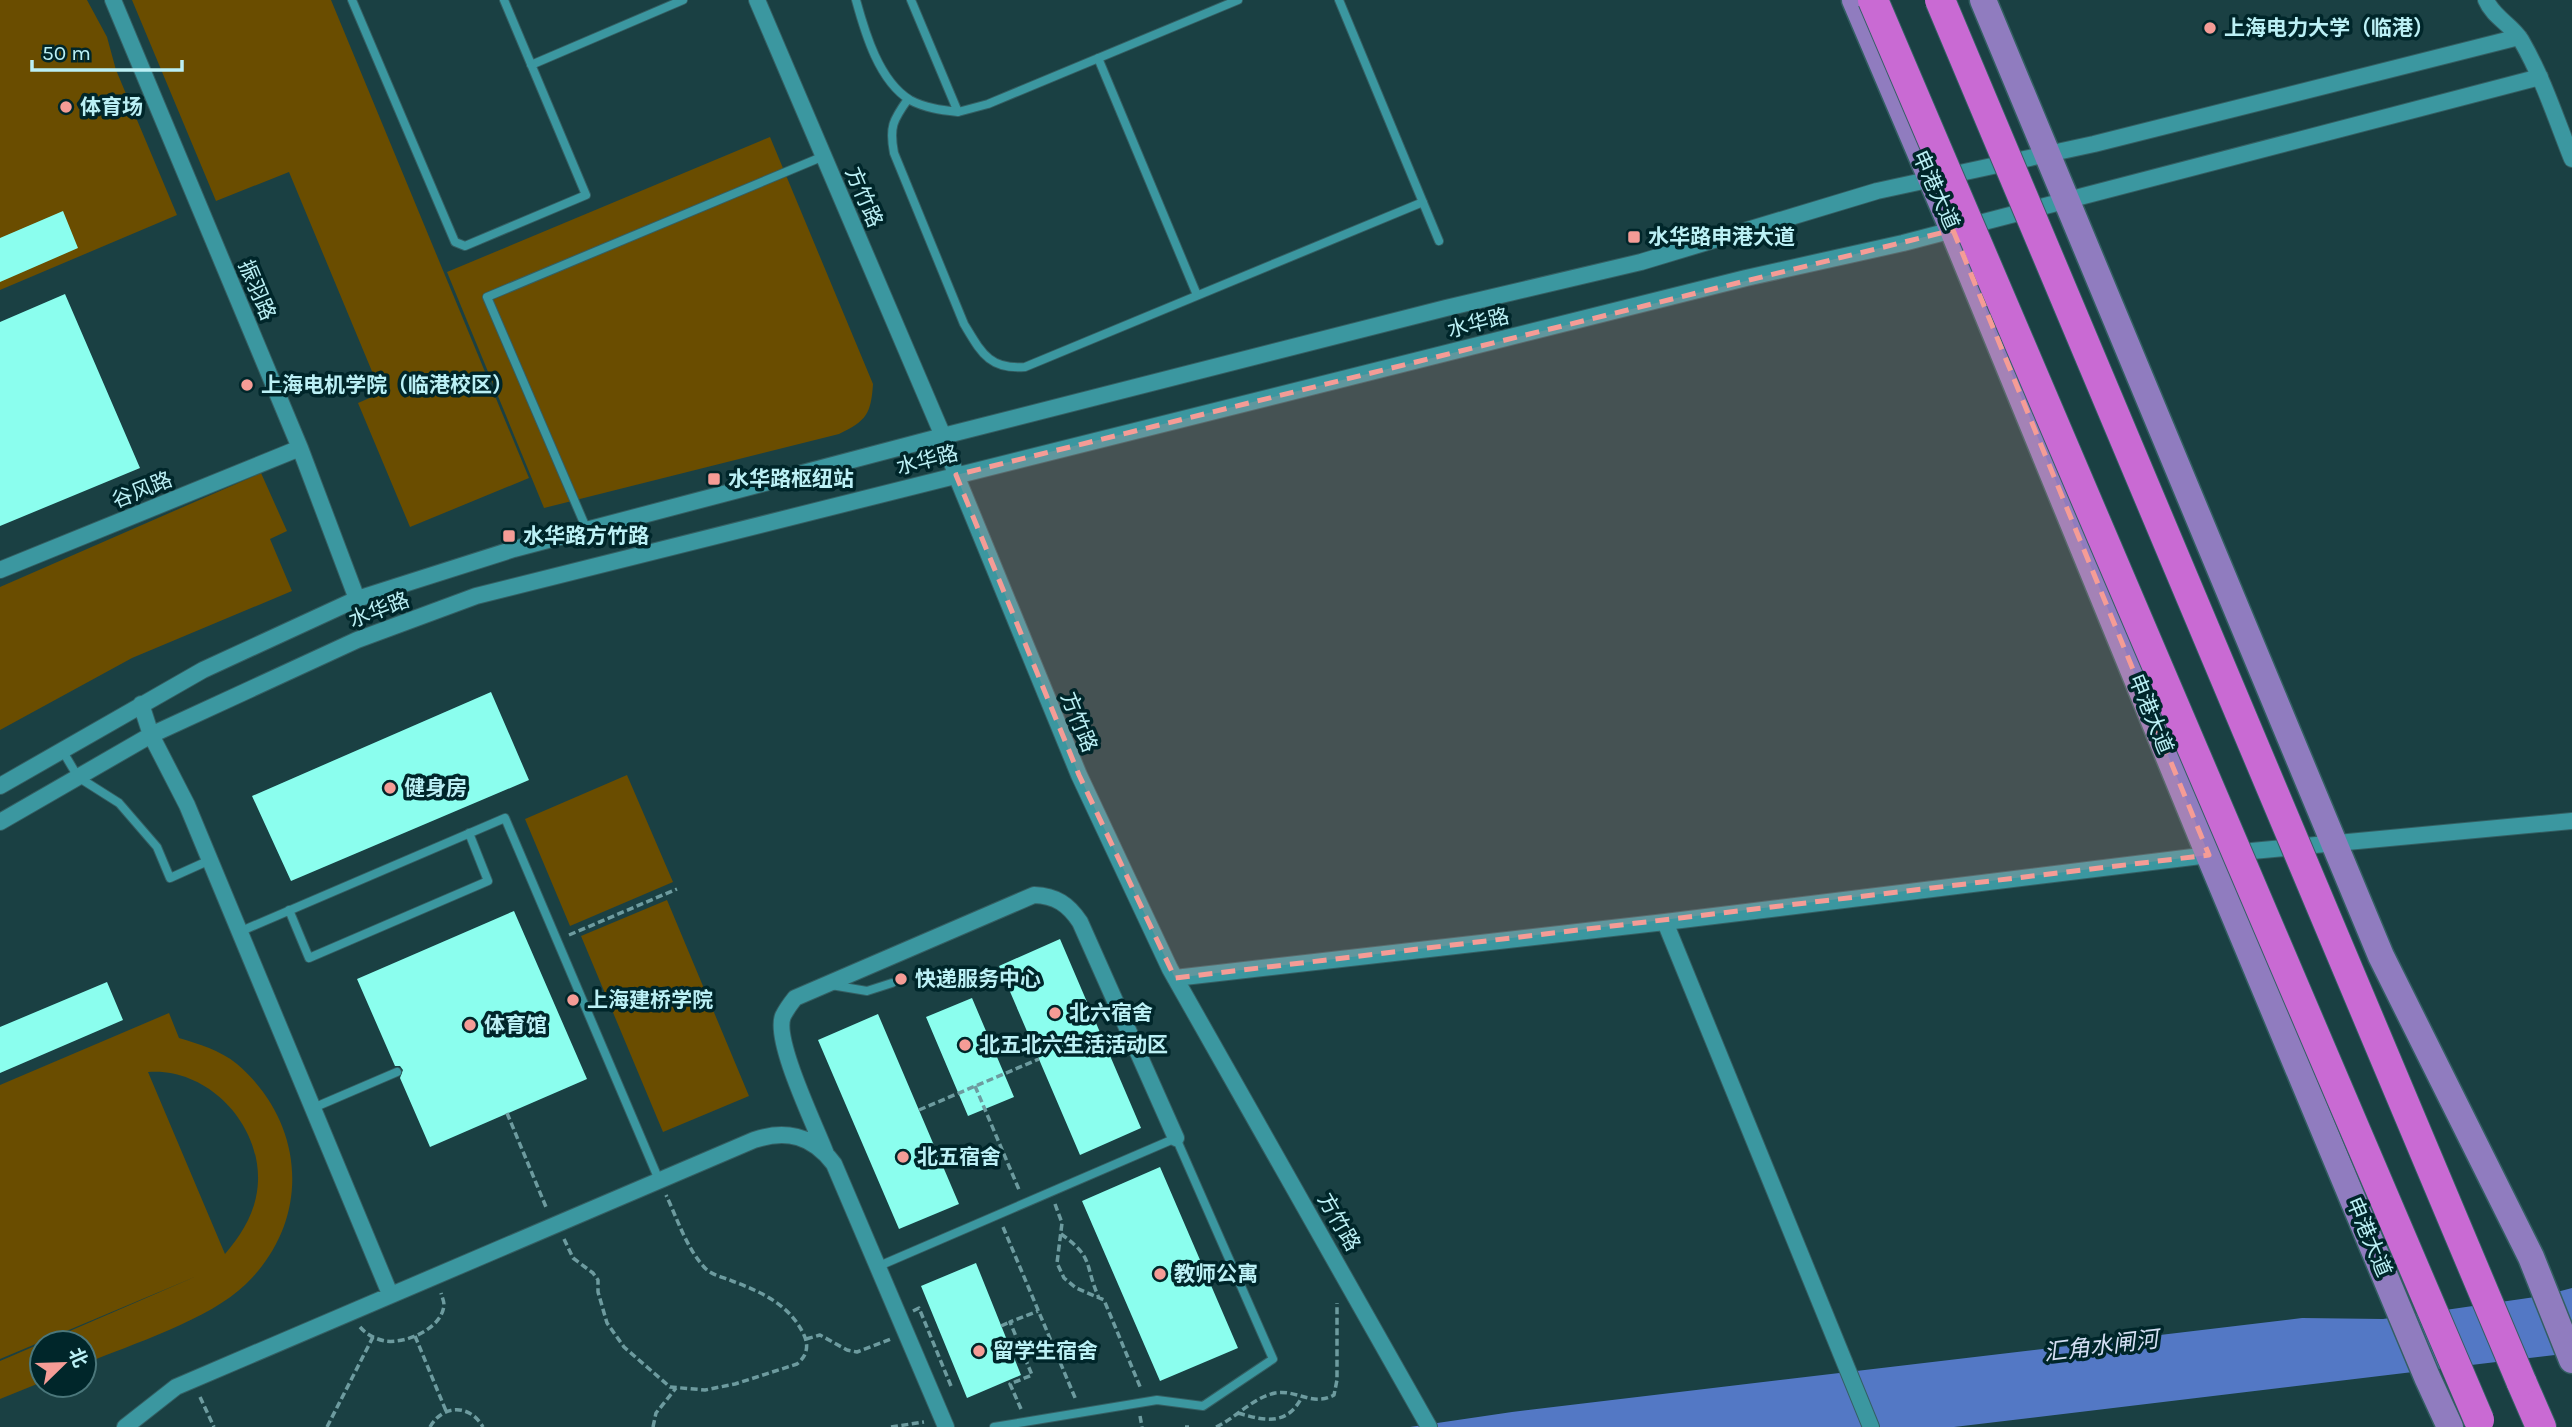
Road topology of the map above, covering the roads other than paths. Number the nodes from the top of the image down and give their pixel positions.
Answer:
1 (113, 0) edge
2 (352, 0) edge
3 (504, 0) edge
4 (683, 0) edge
5 (757, 0) edge
6 (856, 0) edge
7 (911, 0) edge
8 (1238, 0) edge
9 (1339, 0) edge
10 (1855, 0) edge
11 (1873, 0) edge
12 (1940, 0) edge
13 (1983, 0) edge
14 (2486, 0) edge
15 (2519, 37) junction
16 (1098, 58) junction
17 (531, 65) junction
18 (2540, 76) junction
19 (908, 99) junction
20 (958, 112) junction
21 (2048, 154) junction
22 (824, 156) junction
23 (2572, 159) edge
24 (1930, 179) junction
25 (2068, 200) junction
26 (1423, 201) junction
27 (1953, 230) junction
28 (1439, 241) dead end
29 (1197, 295) junction
30 (943, 436) junction
31 (300, 448) junction
32 (956, 475) junction
33 (587, 530) junction
34 (0, 570) edge
35 (358, 599) junction
36 (141, 704) junction
37 (151, 735) junction
38 (62, 750) junction
39 (78, 777) junction
40 (0, 786) edge
41 (0, 821) edge
42 (2572, 821) edge
43 (469, 833) junction
44 (2335, 843) junction
45 (2208, 855) junction
46 (210, 860) junction
47 (289, 910) junction
48 (1665, 922) junction
49 (239, 932) junction
50 (1175, 978) junction
51 (892, 983) dead end
52 (828, 984) junction
53 (397, 1072) dead end
54 (313, 1108) junction
55 (1176, 1138) junction
56 (826, 1154) junction
57 (659, 1180) junction
58 (879, 1266) junction
59 (390, 1294) junction
60 (2572, 1360) edge
61 (2481, 1423) edge
62 (945, 1424) edge
63 (125, 1427) edge
64 (994, 1427) edge
65 (1429, 1427) edge
66 (1871, 1427) edge
67 (2450, 1427) edge
68 (2541, 1427) edge

1 - 31 street, 振羽路
2 - 17 lane
3 - 17 lane
4 - 17 lane
5 - 22 street, 方竹路
6 - 19 lane
7 - 20 lane
8 - 16 lane
9 - 26 lane
10 - 24 main road, 申港大道
11 - 61 highway, bridge
12 - 68 highway, bridge
13 - 21 main road
14 - 15 street
15 - 18 street
15 - 21 street, 水华路
16 - 20 lane
16 - 29 lane
18 - 23 street
18 - 25 street, 水华路
19 - 20 lane
19 - 29 lane
21 - 24 street, 水华路
21 - 25 main road
22 - 30 street, 方竹路
22 - 33 lane
24 - 27 main road, 申港大道
24 - 30 street, 水华路
25 - 27 street, 水华路
25 - 44 main road
26 - 28 lane
26 - 29 lane
27 - 32 street, 水华路
27 - 45 main road, 申港大道
30 - 32 street, 方竹路
30 - 33 street, 水华路
31 - 34 street, 谷风路
31 - 35 street, 振羽路
32 - 37 street, 水华路
32 - 50 street, 方竹路
33 - 35 street, 水华路
35 - 36 street, 水华路
36 - 37 street
36 - 38 street, 水华路
37 - 39 street, 水华路
37 - 46 street
38 - 39 lane
38 - 40 street, 水华路
39 - 41 street, 水华路
39 - 46 lane
42 - 44 street
43 - 47 lane
43 - 47 lane
43 - 57 lane
44 - 45 street
44 - 60 main road
45 - 48 street
45 - 67 main road, 申港大道
46 - 49 street
47 - 49 lane
48 - 50 street
48 - 66 street
49 - 54 street
50 - 65 street, 方竹路
51 - 52 lane
52 - 55 street
52 - 56 street
53 - 54 lane
54 - 59 street
55 - 58 lane
55 - 64 lane
56 - 57 street
56 - 58 street
57 - 59 street
58 - 62 street
59 - 63 street

